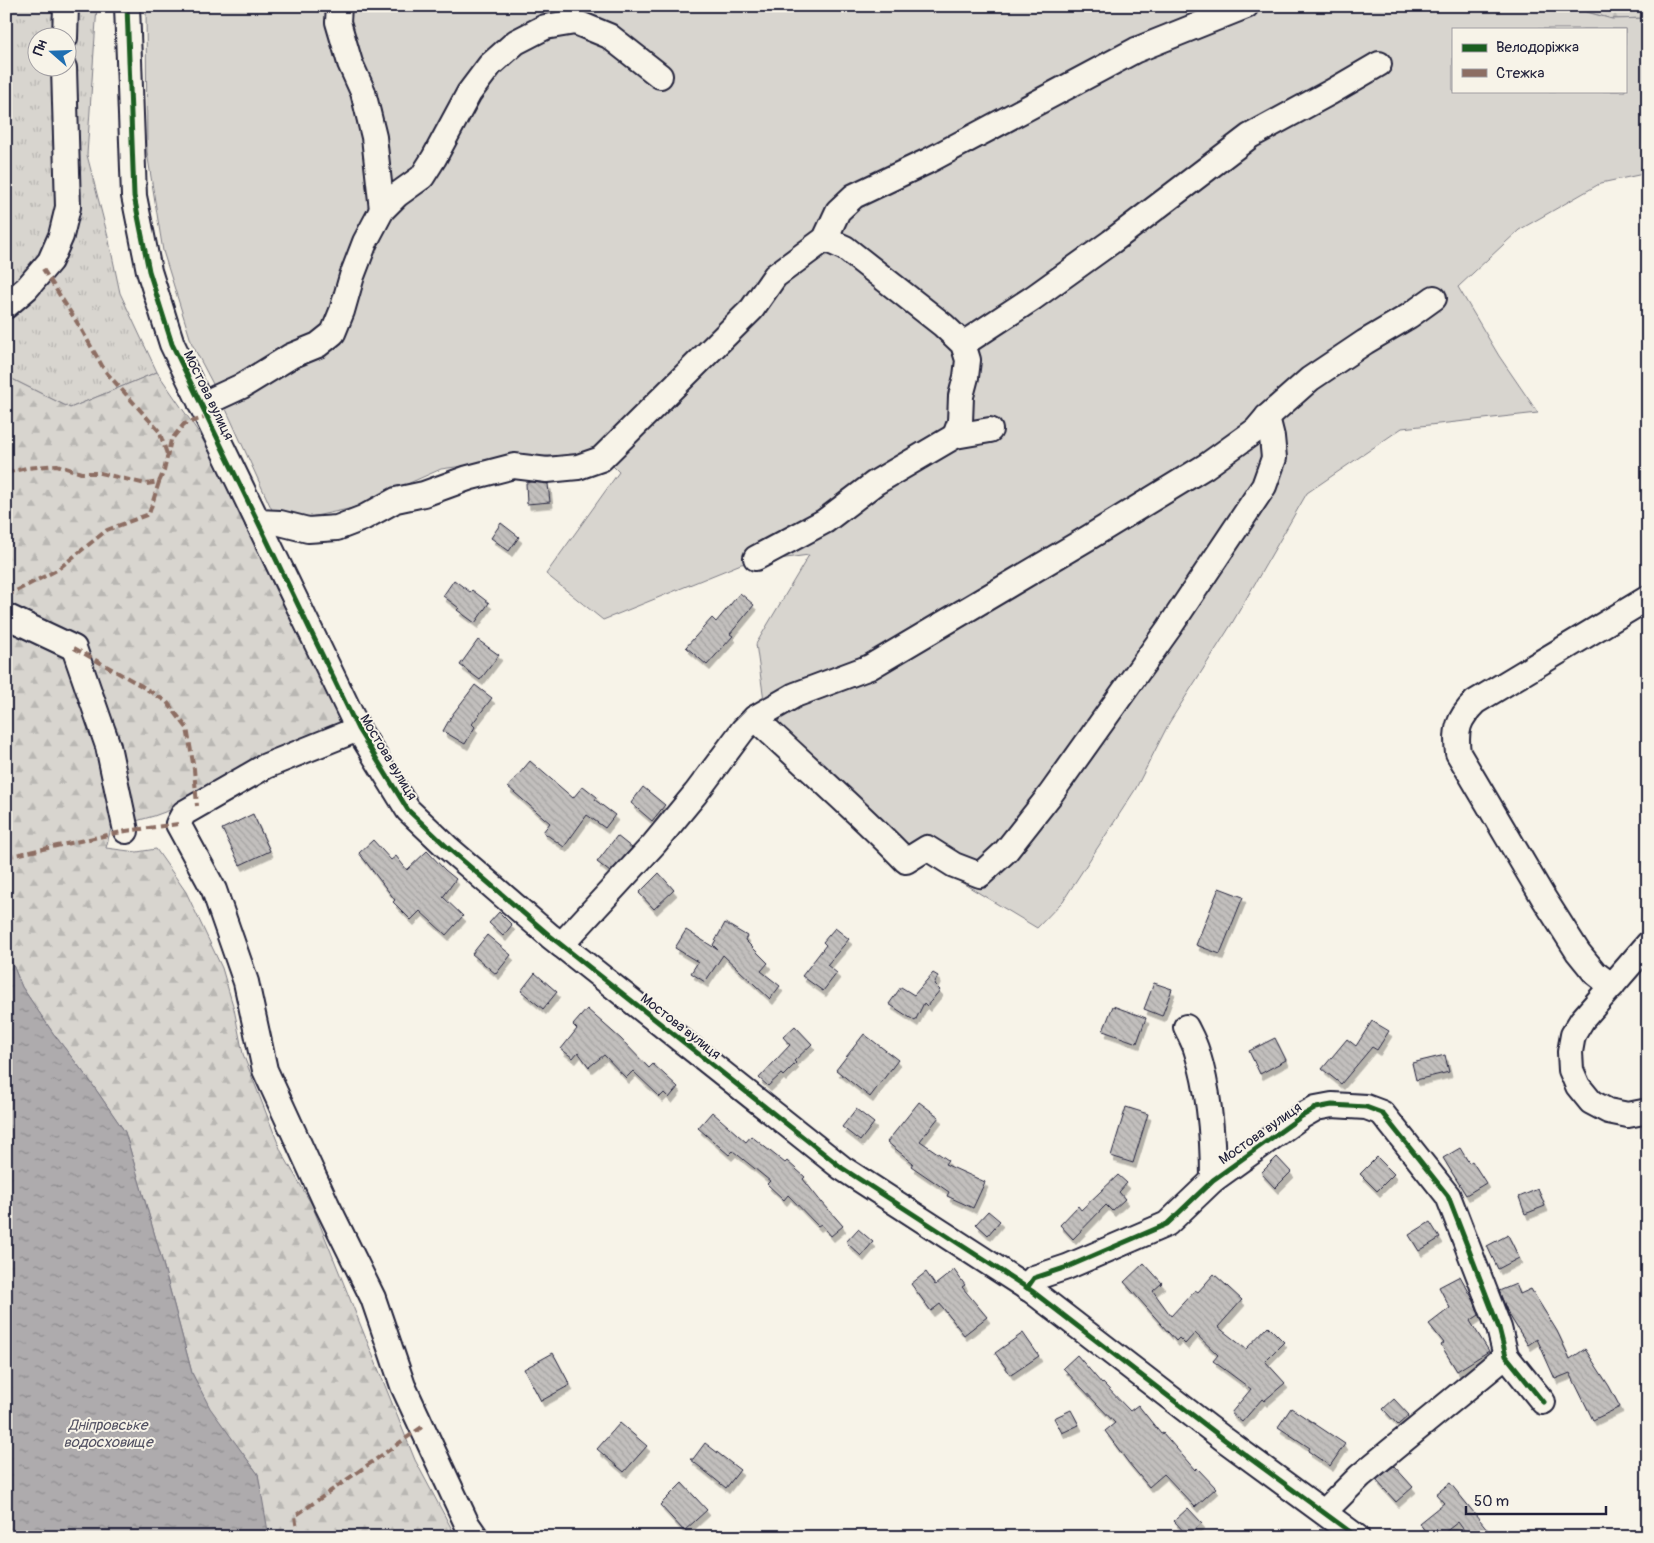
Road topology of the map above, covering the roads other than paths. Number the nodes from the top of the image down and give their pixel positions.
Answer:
1 (66, 6) edge
2 (128, 6) edge
3 (339, 6) edge
4 (1246, 6) edge
5 (65, 28) edge
6 (1379, 64) dead end
7 (660, 76) dead end
8 (64, 78) edge
9 (382, 210) junction
10 (825, 239) junction
11 (1434, 298) dead end
12 (6, 306) edge
13 (963, 344) junction
14 (202, 404) junction
15 (1267, 417) junction
16 (990, 430) dead end
17 (955, 436) junction
18 (258, 522) junction
19 (756, 558) dead end
20 (1648, 598) edge
21 (6, 616) edge
22 (755, 718) junction
23 (358, 729) junction
24 (126, 831) dead end
25 (1648, 944) edge
26 (562, 945) junction
27 (1612, 986) junction
28 (1186, 1027) dead end
29 (1648, 1111) edge
30 (1213, 1180) junction
31 (1027, 1288) junction
32 (1506, 1356) junction
33 (1543, 1402) dead end
34 (1324, 1512) junction
35 (476, 1537) edge
36 (1357, 1537) edge

1 - 5 street
2 - 14 street, Мостова вулиця
3 - 9 street
4 - 10 street
6 - 13 street
7 - 9 street
8 - 12 street
9 - 14 street
10 - 13 street
10 - 18 street
11 - 15 street
13 - 17 street
14 - 18 street, Мостова вулиця
15 - 22 street
15 - 22 street
16 - 17 street
17 - 19 street
18 - 23 street, Мостова вулиця
20 - 27 street
21 - 24 street
22 - 26 street
23 - 26 street, Мостова вулиця
23 - 35 street
25 - 27 street
26 - 31 street, Мостова вулиця
27 - 29 street
28 - 30 street
30 - 31 street, Мостова вулиця
30 - 32 street, Мостова вулиця
31 - 34 street, Мостова вулиця
32 - 33 street, Мостова вулиця
32 - 34 street
34 - 36 street, Мостова вулиця

